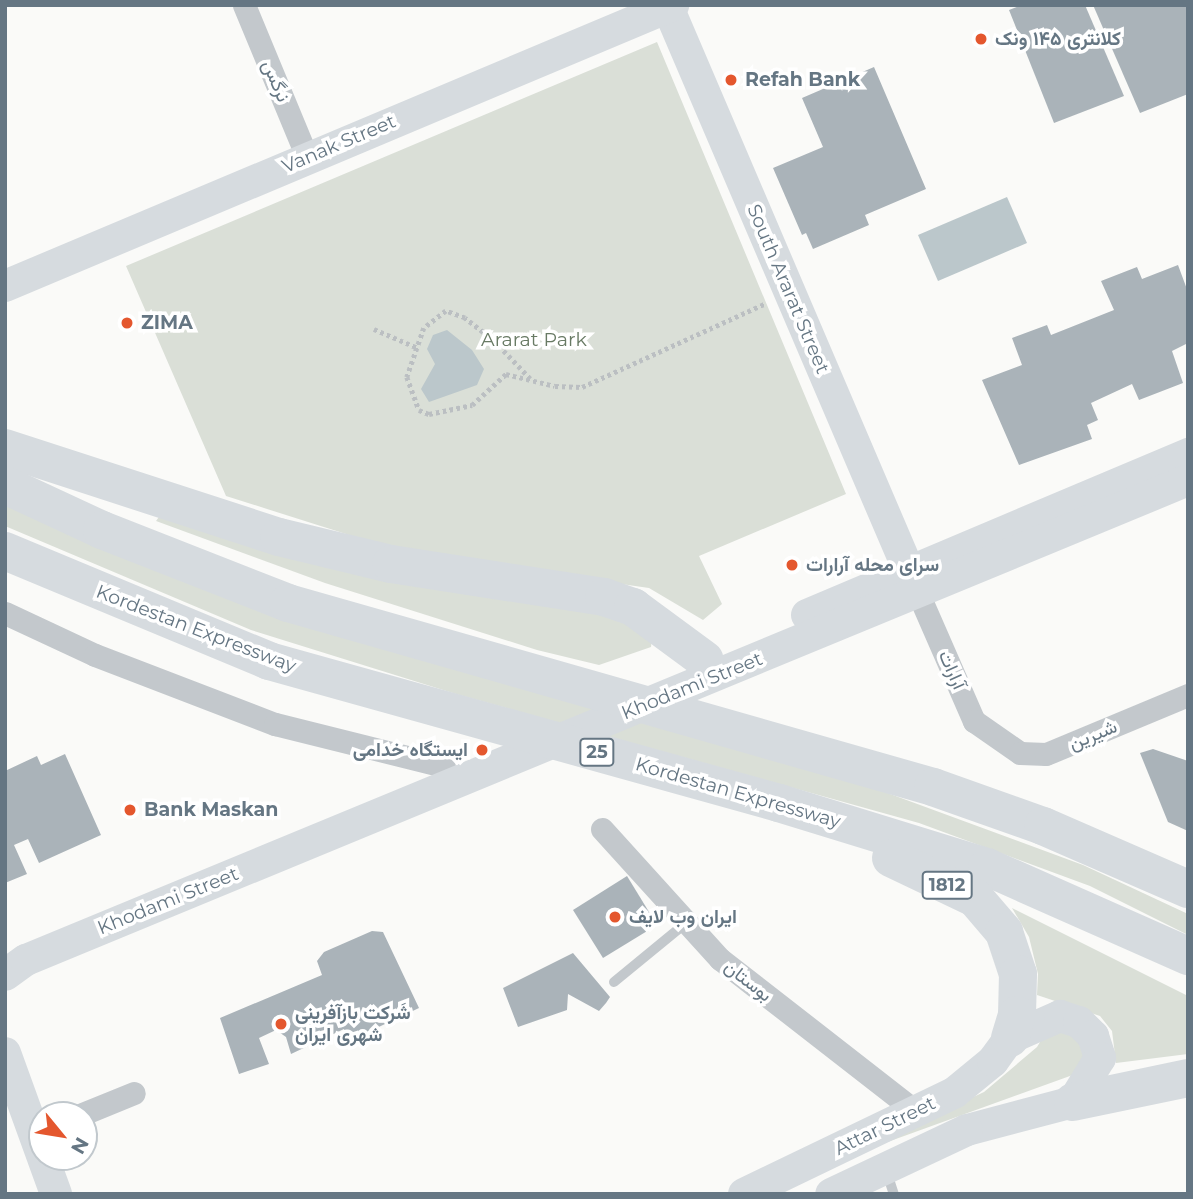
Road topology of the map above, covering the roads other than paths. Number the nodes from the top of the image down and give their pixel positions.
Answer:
1 (244, 5) edge
2 (669, 6) edge
3 (307, 157) junction
4 (5, 286) edge
5 (5, 448) edge
6 (1188, 454) edge
7 (1188, 480) edge
8 (5, 485) edge
9 (5, 551) edge
10 (913, 582) junction
11 (5, 613) edge
12 (711, 668) junction
13 (673, 683) junction
14 (1188, 695) edge
15 (997, 740) joint
16 (444, 766) junction
17 (779, 803) junction
18 (602, 829) dead end
19 (1179, 880) edge
20 (687, 922) junction
21 (1188, 956) edge
22 (12, 962) edge
23 (614, 982) dead end
24 (1010, 1038) junction
25 (5, 1053) edge
26 (1188, 1078) edge
27 (134, 1093) dead end
28 (1073, 1102) junction
29 (98, 1108) edge
30 (28, 1110) edge
31 (915, 1111) junction
32 (49, 1171) edge
33 (889, 1181) edge
34 (56, 1194) edge
35 (744, 1194) edge
36 (831, 1194) edge

1 - 3 street, نرگس
2 - 3 main road, Vanak Street
2 - 10 main road, South Ararat Street
3 - 4 main road, Vanak Street
5 - 12 highway
6 - 10 main road, Khodami Street
7 - 10 main road, Khodami Street
8 - 19 highway
9 - 17 highway, Kordestan Expressway / 25
10 - 12 main road, Khodami Street
10 - 15 street, آرارات
11 - 16 street
12 - 13 main road, Khodami Street
13 - 16 main road, Khodami Street
13 - 22 main road, Khodami Street
14 - 15 street, شیرین
16 - 22 main road, Khodami Street
17 - 21 highway, Kordestan Expressway / 25
17 - 24 highway, 1812
18 - 20 street, بوستان
20 - 23 lane
20 - 31 street, بوستان
24 - 28 main road
24 - 31 main road, Attar Street
25 - 30 main road
26 - 28 highway
27 - 29 street
28 - 33 main road, Attar Street
31 - 35 main road, Attar Street
32 - 34 main road
33 - 36 main road, Attar Street

